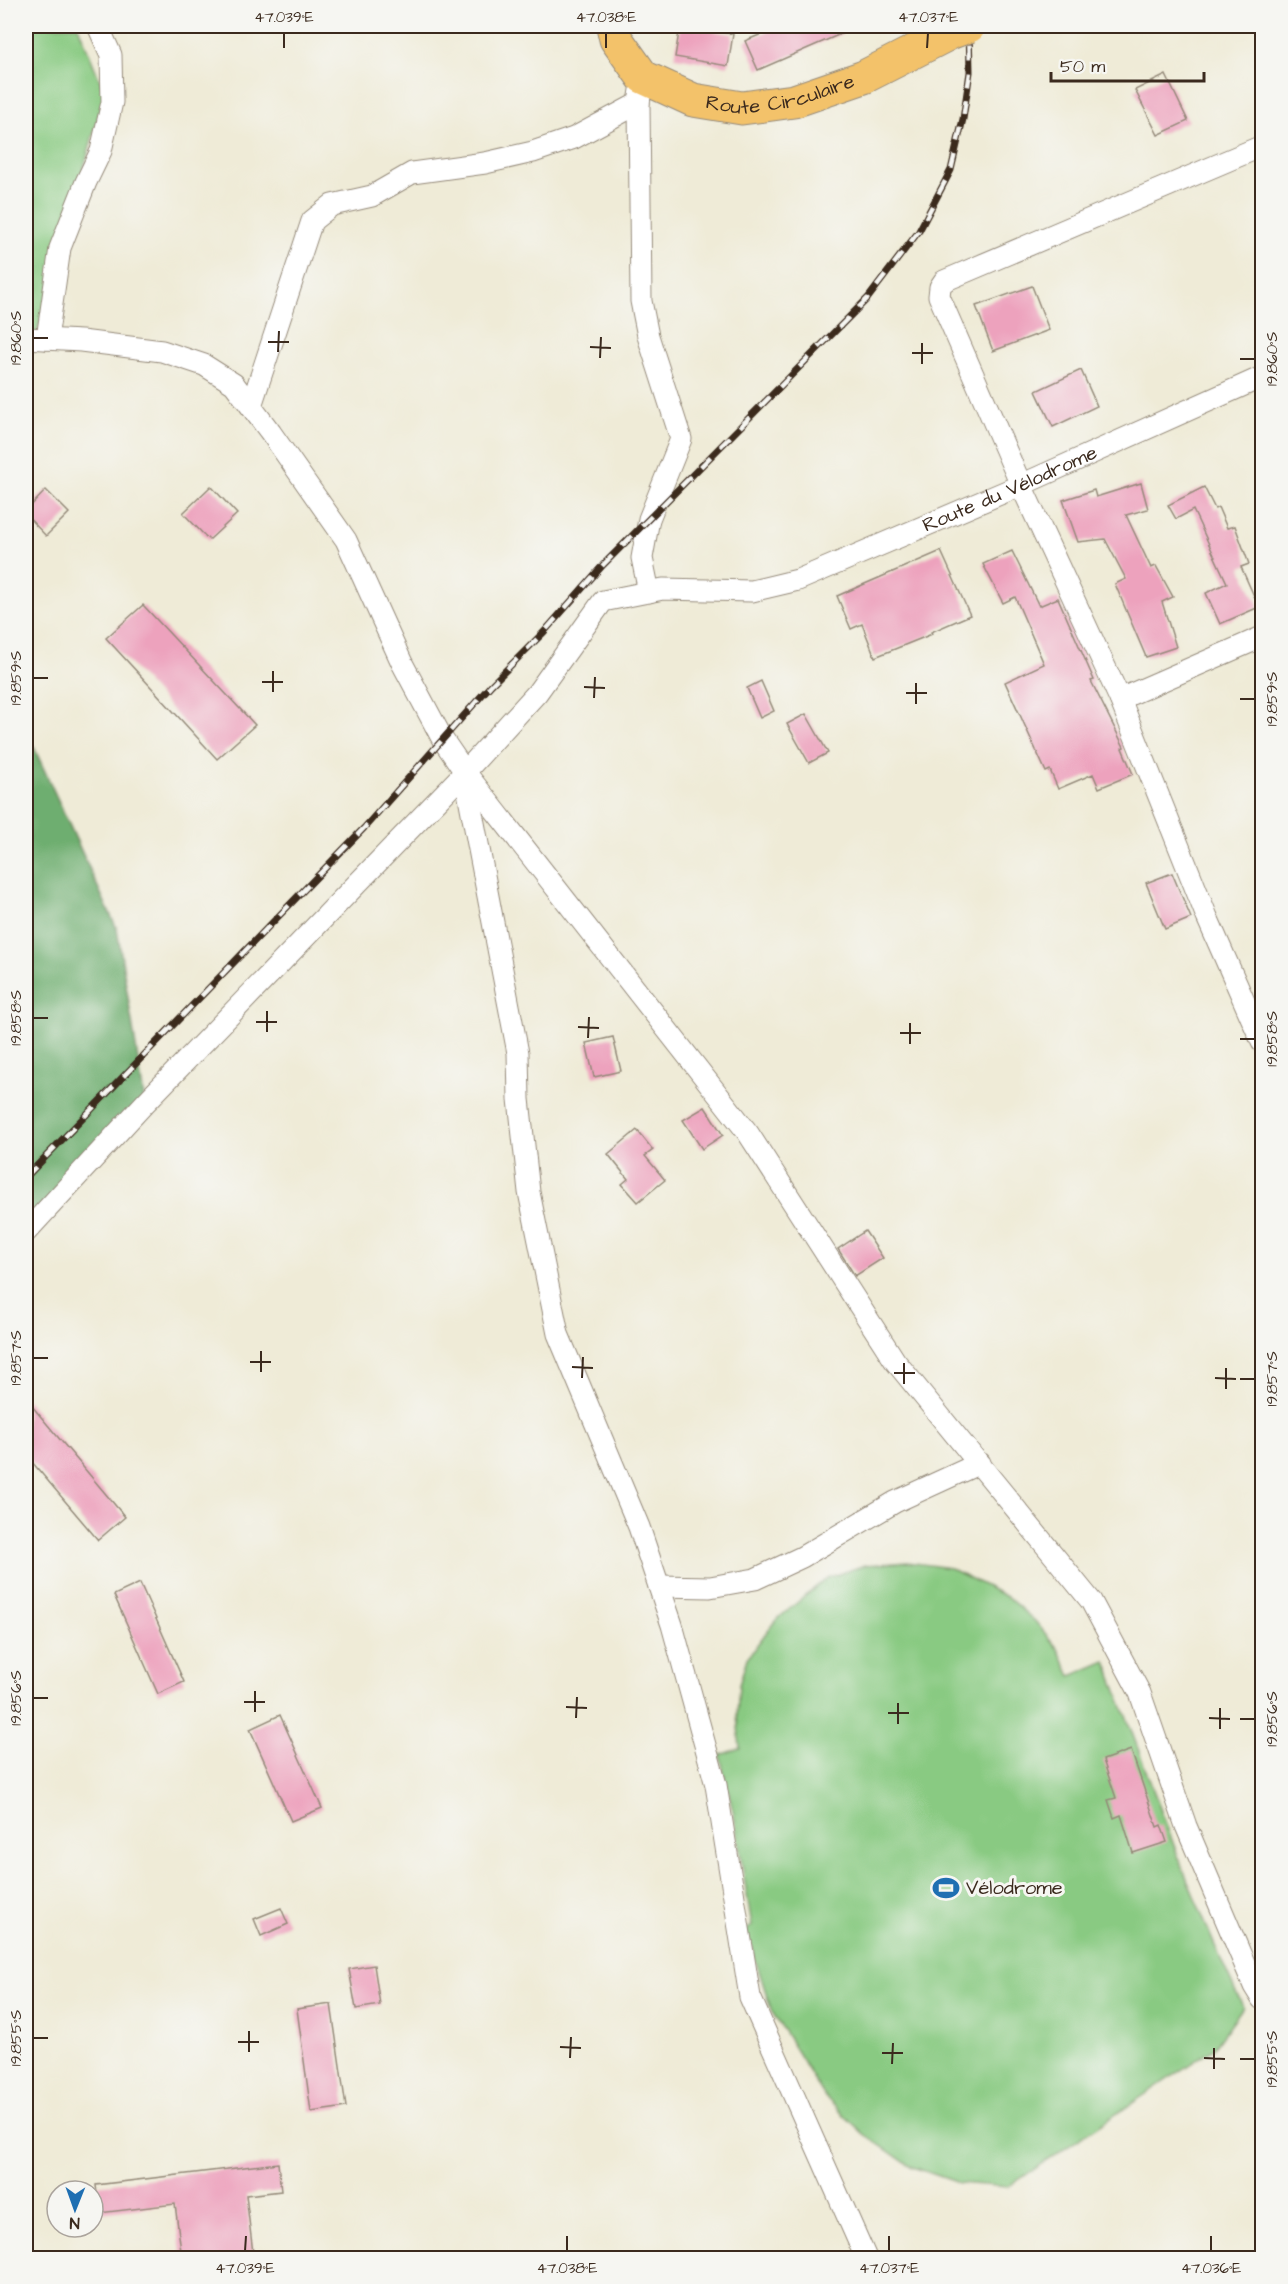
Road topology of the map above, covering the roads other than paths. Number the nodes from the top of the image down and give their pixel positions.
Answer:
1 (99, 26) edge
2 (613, 26) edge
3 (960, 29) edge
4 (641, 90) junction
5 (1263, 146) edge
6 (26, 338) edge
7 (47, 339) junction
8 (1263, 377) edge
9 (251, 406) junction
10 (1021, 485) junction
11 (649, 592) junction
12 (1263, 637) edge
13 (1120, 699) junction
14 (465, 772) junction
15 (1263, 1041) edge
16 (26, 1232) edge
17 (980, 1464) junction
18 (659, 1586) junction
19 (1263, 2000) edge
20 (866, 2259) edge

1 - 7 street
2 - 4 main road, Route Circulaire
3 - 4 main road, Route Circulaire
4 - 9 street
4 - 11 street
5 - 10 street
6 - 7 street
7 - 9 street
8 - 10 street, Route du Vélodrome
9 - 14 street
10 - 11 street, Route du Vélodrome
10 - 13 street
11 - 14 street, Route du Vélodrome
12 - 13 street
13 - 15 street
14 - 16 street, Route du Vélodrome
14 - 17 street
14 - 18 street
17 - 18 street
17 - 19 street
18 - 20 street

